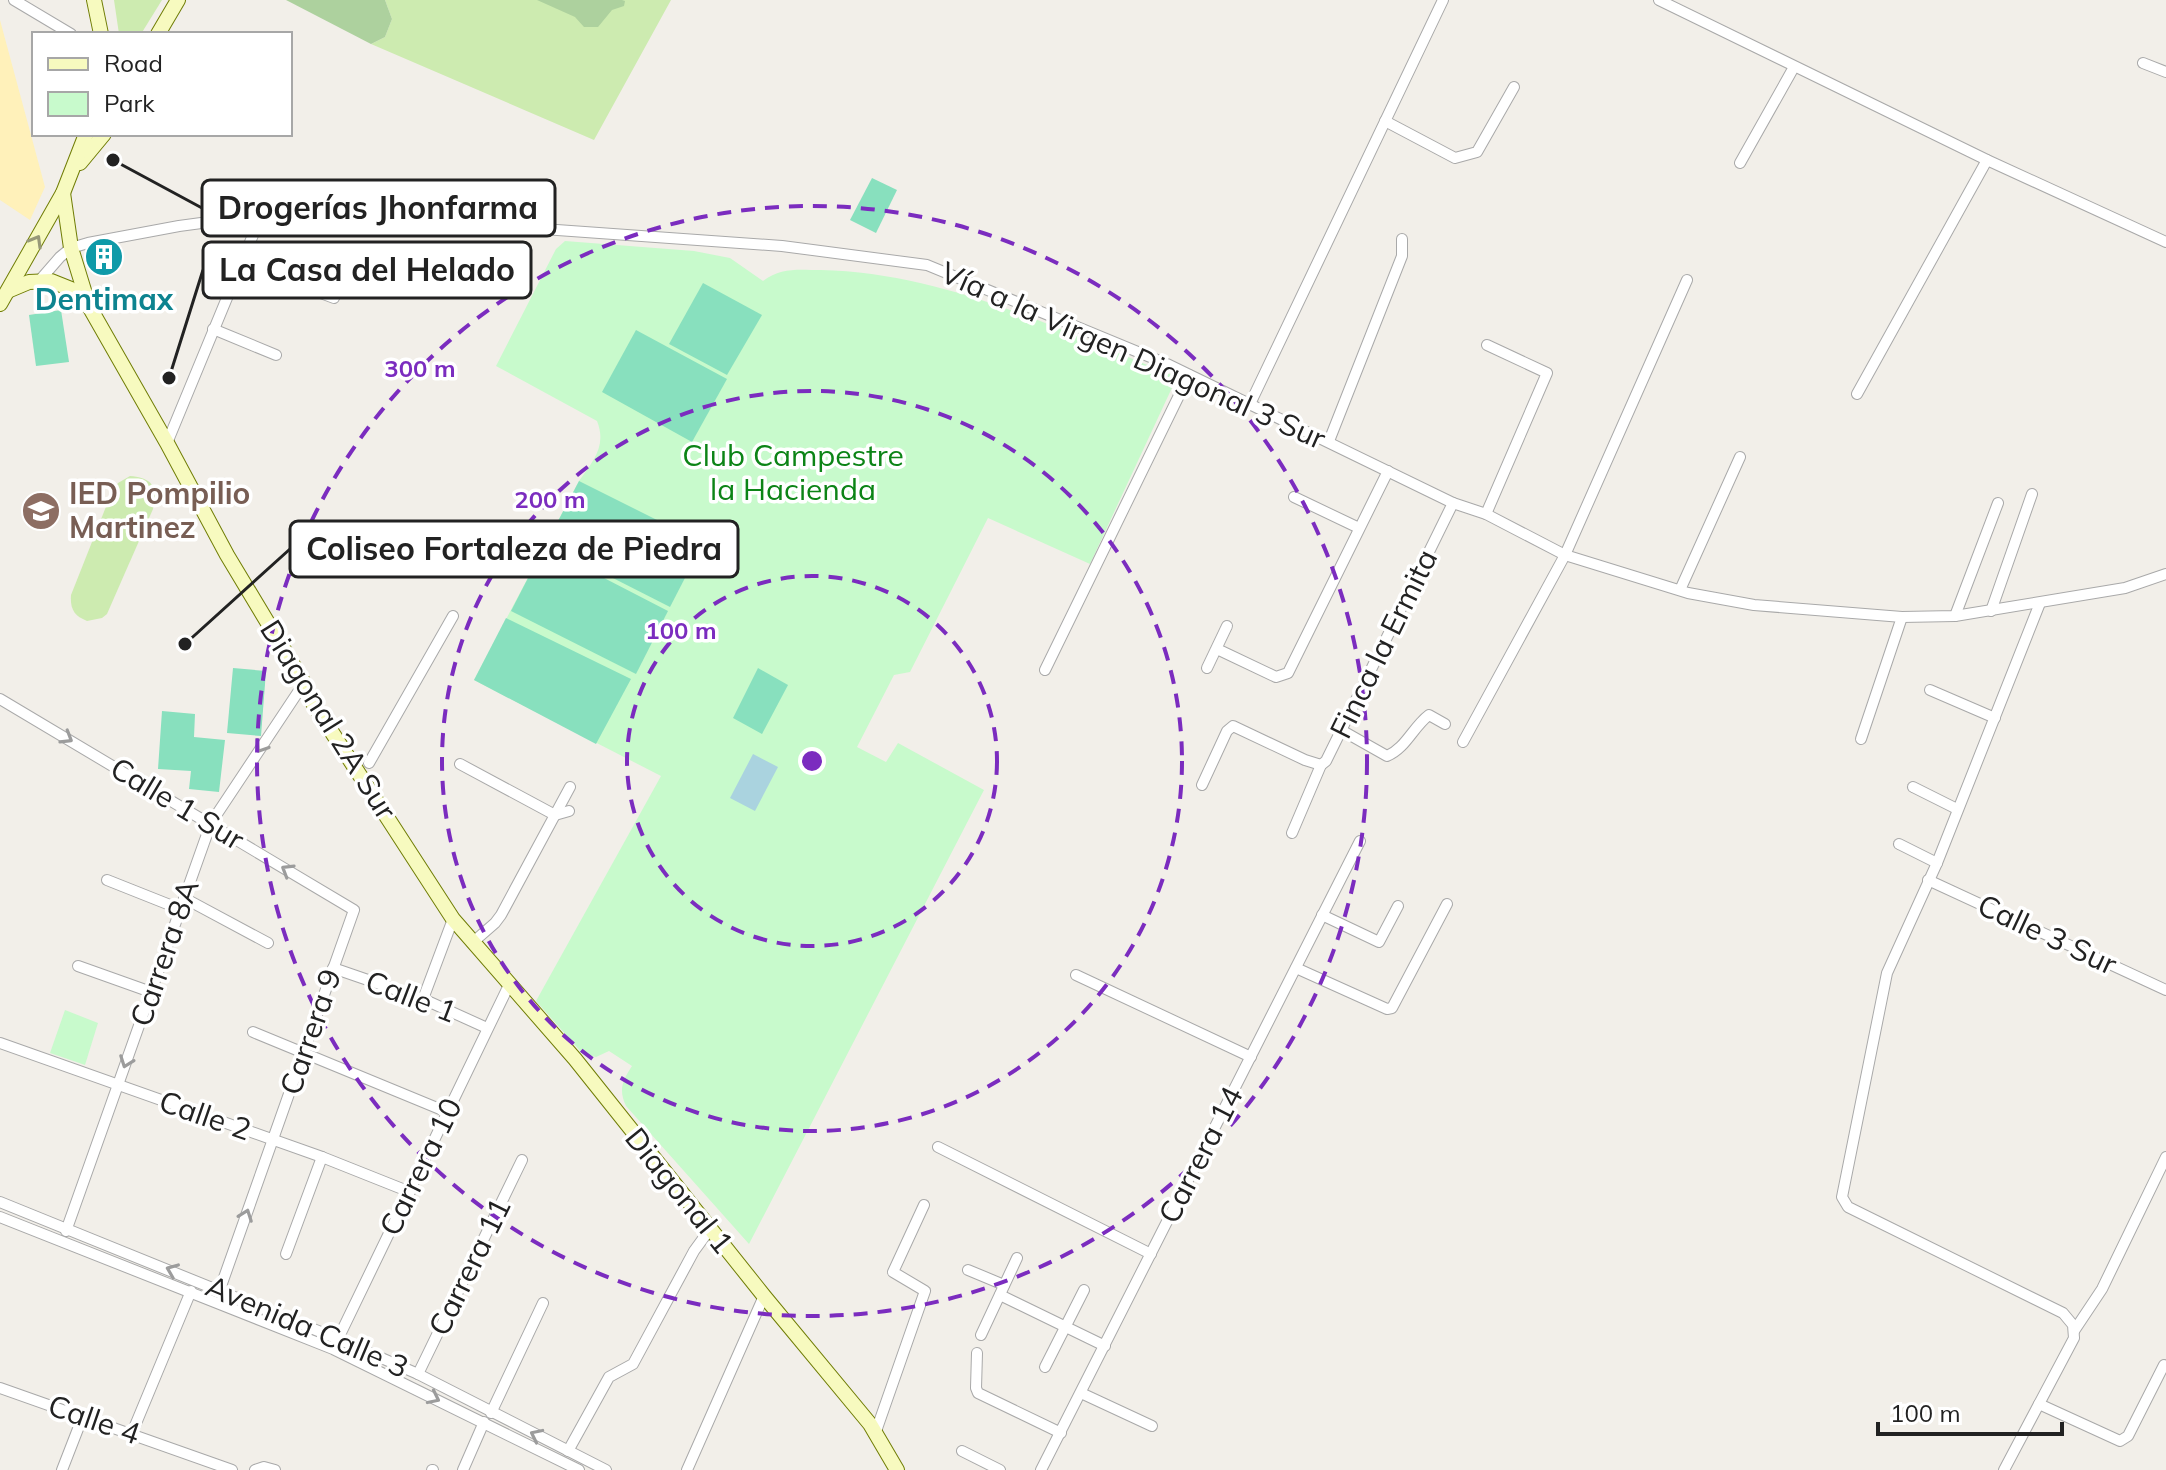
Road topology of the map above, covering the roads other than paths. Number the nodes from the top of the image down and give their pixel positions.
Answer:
1 (14, 0) edge
2 (94, 0) edge
3 (178, 0) edge
4 (1443, 0) edge
5 (1659, 0) edge
6 (1680, 4) edge
7 (68, 32) edge
8 (101, 32) edge
9 (159, 32) edge
10 (2143, 63) dead end
11 (1794, 67) junction
12 (2166, 72) edge
13 (1514, 87) dead end
14 (1385, 121) junction
15 (85, 136) edge
16 (102, 136) edge
17 (1987, 160) junction
18 (1740, 163) dead end
19 (72, 172) junction
20 (63, 193) junction
21 (253, 235) dead end
22 (1402, 239) dead end
23 (2166, 242) edge
24 (71, 248) junction
25 (241, 263) junction
26 (40, 280) junction
27 (1687, 280) dead end
28 (10, 290) junction
29 (334, 298) dead end
30 (0, 304) edge
31 (90, 308) junction
32 (213, 329) junction
33 (1487, 345) dead end
34 (276, 355) dead end
35 (1189, 375) junction
36 (1857, 394) dead end
37 (1250, 404) junction
38 (1329, 441) junction
39 (167, 443) junction
40 (1740, 457) dead end
41 (1388, 471) junction
42 (2032, 494) dead end
43 (1294, 497) dead end
44 (1453, 503) junction
45 (1998, 503) dead end
46 (1486, 514) junction
47 (1359, 528) junction
48 (1565, 555) junction
49 (2166, 574) edge
50 (1680, 590) junction
51 (2040, 603) junction
52 (1991, 611) junction
53 (453, 616) dead end
54 (1955, 616) junction
55 (1902, 617) junction
56 (1227, 626) dead end
57 (1217, 649) junction
58 (1207, 668) dead end
59 (1045, 670) dead end
60 (304, 683) junction
61 (1930, 690) dead end
62 (0, 699) edge
63 (1995, 718) junction
64 (1445, 724) dead end
65 (1341, 730) junction
66 (1861, 739) dead end
67 (1463, 742) dead end
68 (369, 763) dead end
69 (460, 764) dead end
70 (1321, 765) junction
71 (1202, 785) dead end
72 (570, 787) dead end
73 (1913, 787) dead end
74 (1957, 809) junction
75 (569, 811) dead end
76 (555, 815) junction
77 (211, 823) junction
78 (1292, 833) dead end
79 (1360, 841) dead end
80 (1899, 844) dead end
81 (1937, 863) junction
82 (107, 880) dead end
83 (1928, 880) junction
84 (184, 898) junction
85 (1447, 904) dead end
86 (1398, 906) dead end
87 (180, 909) junction
88 (354, 910) joint
89 (1322, 915) junction
90 (453, 919) junction
91 (268, 943) dead end
92 (472, 943) junction
93 (78, 966) dead end
94 (333, 968) junction
95 (1296, 968) junction
96 (1076, 975) dead end
97 (509, 985) junction
98 (2166, 990) edge
99 (151, 992) junction
100 (423, 999) junction
101 (487, 1028) junction
102 (253, 1032) dead end
103 (0, 1043) edge
104 (304, 1052) junction
105 (1251, 1057) junction
106 (118, 1086) junction
107 (447, 1112) junction
108 (273, 1139) junction
109 (938, 1147) dead end
110 (322, 1157) junction
111 (2166, 1157) edge
112 (522, 1160) dead end
113 (410, 1192) junction
114 (0, 1202) edge
115 (924, 1205) dead end
116 (0, 1217) edge
117 (67, 1228) junction
118 (710, 1229) junction
119 (62, 1242) junction
120 (286, 1254) dead end
121 (1151, 1254) junction
122 (1017, 1258) dead end
123 (968, 1270) dead end
124 (220, 1289) junction
125 (1002, 1290) junction
126 (1084, 1290) dead end
127 (191, 1291) junction
128 (764, 1296) junction
129 (543, 1303) dead end
130 (1065, 1328) junction
131 (2074, 1331) junction
132 (981, 1335) dead end
133 (336, 1344) junction
134 (1105, 1346) junction
135 (977, 1353) dead end
136 (2164, 1365) edge
137 (1045, 1367) dead end
138 (418, 1374) junction
139 (0, 1388) edge
140 (1081, 1393) junction
141 (2039, 1404) junction
142 (83, 1416) junction
143 (487, 1417) junction
144 (1152, 1426) dead end
145 (132, 1433) junction
146 (1061, 1433) junction
147 (875, 1434) junction
148 (568, 1451) junction
149 (962, 1451) dead end
150 (62, 1470) edge
151 (232, 1470) edge
152 (255, 1470) edge
153 (275, 1470) edge
154 (463, 1470) edge
155 (579, 1470) edge
156 (606, 1470) edge
157 (687, 1470) edge
158 (897, 1470) edge
159 (1000, 1470) edge
160 (1041, 1470) edge
161 (2004, 1470) edge

1 - 7 street
2 - 8 main road
3 - 9 main road
4 - 14 street
5 - 6 street
6 - 11 street
10 - 12 street
11 - 17 street
11 - 18 street
13 - 14 street
14 - 37 street
15 - 19 main road
16 - 19 main road
17 - 23 street
17 - 36 street
19 - 20 main road
20 - 24 main road
28 -> 20 main road
21 - 25 street
22 - 38 street
24 - 26 street
24 - 31 main road
24 - 35 street, Vía a la Virgen Diagonal 3 Sur
25 - 29 street
25 - 32 street
26 - 28 main road
26 - 31 main road
27 - 48 street
28 - 30 main road
31 - 39 main road, Diagonal 2A Sur
32 - 34 street
32 - 39 street
33 - 46 street
35 - 37 street, Vía a la Virgen Diagonal 3 Sur
35 - 59 street
37 - 38 street, Vía a la Virgen Diagonal 3 Sur
38 - 41 street, Vía a la Virgen Diagonal 3 Sur
39 - 60 main road, Diagonal 2A Sur
40 - 50 street
41 - 44 street, Vía a la Virgen Diagonal 3 Sur
41 - 47 street
42 - 52 street
43 - 47 street
44 - 46 street, Vía a la Virgen Diagonal 3 Sur
44 - 65 street, Finca la Ermita
45 - 54 street
46 - 48 street, Vía a la Virgen Diagonal 3 Sur
47 - 57 street
48 - 50 street, Vía a la Virgen Diagonal 3 Sur
48 - 67 street
49 - 51 street, Vía a la Virgen Diagonal 3 Sur
50 - 55 street, Vía a la Virgen Diagonal 3 Sur
51 - 52 street, Vía a la Virgen Diagonal 3 Sur
51 - 63 street
52 - 54 street, Vía a la Virgen Diagonal 3 Sur
53 - 68 street
54 - 55 street, Vía a la Virgen Diagonal 3 Sur
55 - 66 street
56 - 57 street
57 - 58 street
60 -> 77 street, Carrera 8A
60 - 90 main road, Diagonal 2A Sur
61 - 63 street
62 -> 77 street, Calle 1 Sur
63 - 74 street
64 - 65 street
65 - 70 street, Finca la Ermita
69 - 76 street
70 - 71 street, Finca la Ermita
70 - 78 street
72 - 76 street
73 - 74 street
74 - 81 street
75 - 76 street
76 - 92 street
77 - 84 street, Carrera 8A
88 -> 77 street, Calle 1 Sur
79 - 89 street, Carrera 14
80 - 81 street
81 - 83 street
82 - 87 street
83 - 98 street, Calle 3 Sur
83 - 131 street
84 - 87 street, Carrera 8A
84 - 91 street
85 - 95 street
86 - 89 street
87 - 99 street, Carrera 8A
88 - 94 street, Carrera 9
89 - 95 street, Carrera 14
90 - 92 main road, Diagonal 1
90 - 100 street
92 - 97 main road, Diagonal 1
93 - 99 street
94 - 100 street, Calle 1
94 - 104 street, Carrera 9
95 - 105 street, Carrera 14
96 - 105 street
97 - 101 street, Carrera 10
97 - 118 main road, Diagonal 1
99 -> 106 street, Carrera 8A
100 - 101 street, Calle 1
101 - 107 street, Carrera 10
102 - 104 street
103 - 106 street, Calle 2
104 - 107 street
104 - 108 street, Carrera 9
105 - 121 street, Carrera 14
106 - 108 street, Calle 2
106 - 117 street, Carrera 8A
107 - 113 street, Carrera 10
108 - 110 street, Calle 2
124 -> 108 street, Carrera 9
109 - 121 street
110 - 113 street, Calle 2
110 - 120 street
111 - 131 street
112 - 138 street, Carrera 11
113 - 133 street, Carrera 10
114 - 117 street, Avenida Calle 3
115 - 147 street
116 - 119 street, Avenida Calle 3
117 - 119 street, Carrera 8A
124 -> 117 street, Avenida Calle 3
118 - 128 main road, Diagonal 1
118 - 148 street
119 - 127 street, Avenida Calle 3
121 - 134 street, Carrera 14
122 - 125 street
123 - 125 street
124 - 133 street, Avenida Calle 3
125 - 130 street
125 - 132 street
126 - 130 street
127 - 133 street, Avenida Calle 3
127 - 145 street
128 - 147 main road, Diagonal 1
128 - 157 street
129 - 143 street
130 - 134 street
130 - 137 street
131 - 141 street
133 - 138 street, Avenida Calle 3
133 -> 143 street, Avenida Calle 3
134 - 140 street, Carrera 14
135 - 146 street
136 - 141 street
138 - 143 street, Avenida Calle 3
139 - 142 street, Calle 4
140 - 144 street
140 - 146 street, Carrera 14
141 - 161 street
142 - 145 street, Calle 4
142 - 150 street
148 -> 143 street, Avenida Calle 3
143 - 154 street
143 - 155 street, Avenida Calle 3
145 - 151 street, Calle 4
146 - 160 street, Carrera 14
147 - 158 main road, Diagonal 1
148 - 156 street, Avenida Calle 3
149 - 159 street
152 - 153 street

